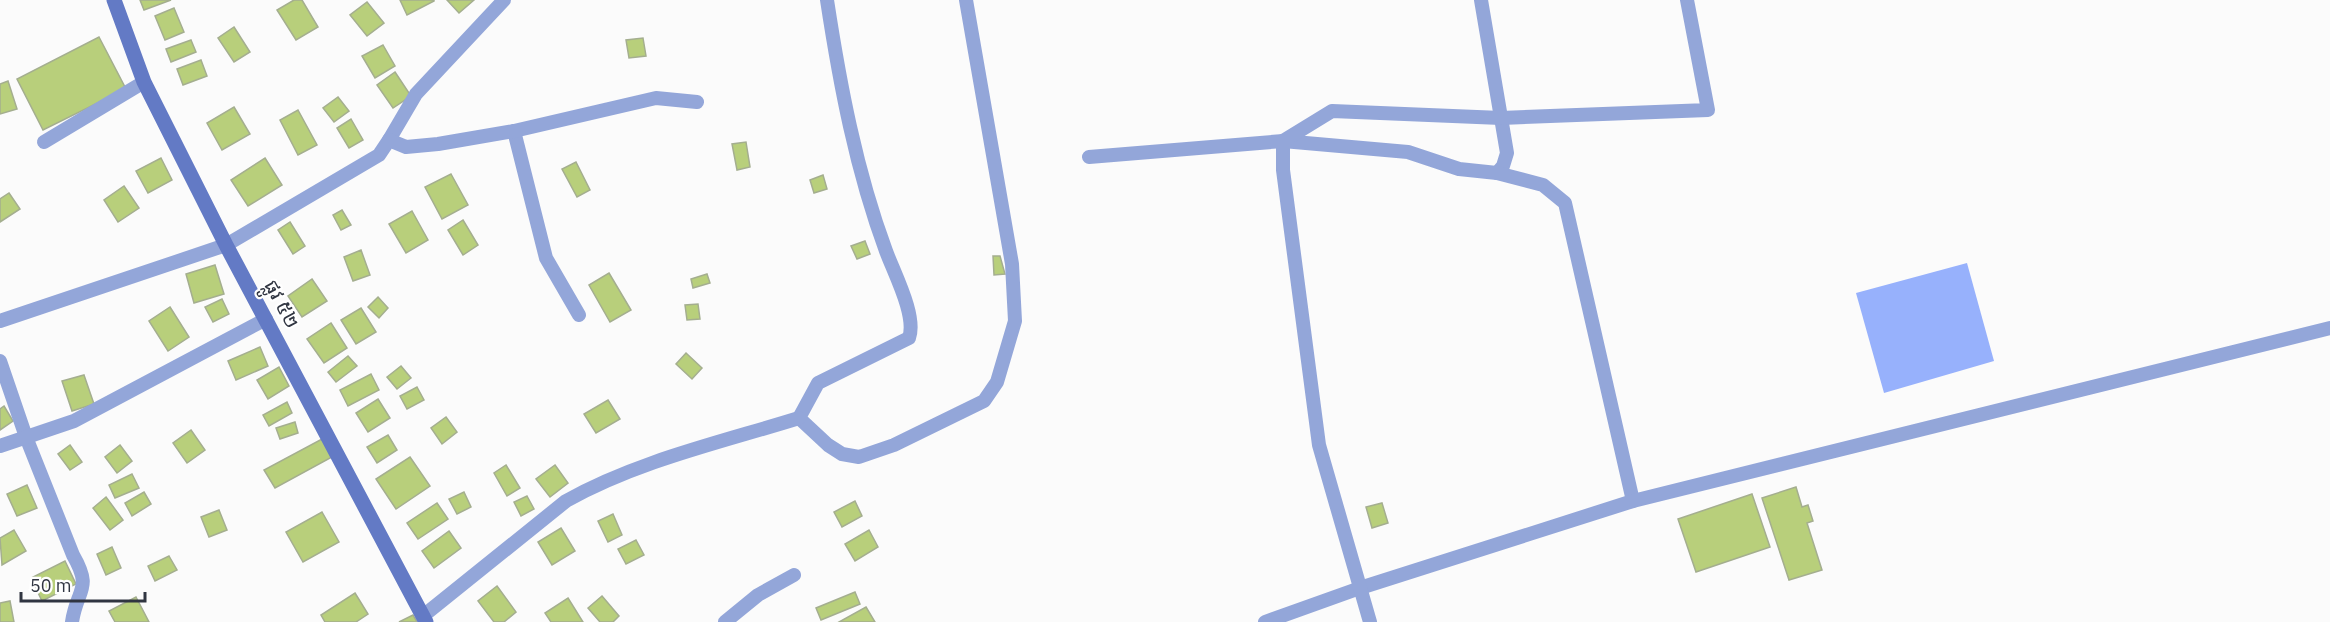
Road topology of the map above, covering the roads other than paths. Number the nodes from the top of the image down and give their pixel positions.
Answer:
1 (114, 0) edge
2 (504, 0) edge
3 (826, 0) edge
4 (966, 0) edge
5 (1481, 0) edge
6 (1687, 0) edge
7 (144, 82) junction
8 (697, 102) dead end
9 (1502, 118) junction
10 (513, 131) junction
11 (389, 140) junction
12 (1283, 141) junction
13 (44, 142) dead end
14 (1089, 157) dead end
15 (1497, 173) junction
16 (226, 245) junction
17 (579, 315) dead end
18 (266, 319) junction
19 (0, 321) edge
20 (2330, 328) edge
21 (0, 361) edge
22 (799, 418) junction
23 (26, 437) junction
24 (0, 446) edge
25 (1633, 501) junction
26 (794, 575) dead end
27 (1360, 588) junction
28 (424, 619) edge
29 (70, 622) edge
30 (725, 622) edge
31 (1265, 622) edge
32 (1370, 622) edge

1 - 7 street, ផ្លូវ ៥២
2 - 11 street
3 - 22 street
4 - 22 street
5 - 9 street
6 - 9 street
7 - 13 street
7 - 16 street, ផ្លូវ ៥២
8 - 10 street
9 - 12 street
9 - 15 street
10 - 11 street
10 - 17 street
11 - 16 street
12 - 14 street
12 - 15 street
12 - 27 street
15 - 25 street
16 - 18 street, ផ្លូវ ៥២
16 - 19 street
18 - 23 street
18 - 28 street, ផ្លូវ ៥២
20 - 25 street
21 - 23 street
22 - 28 street
23 - 24 street
23 - 29 street
25 - 27 street
26 - 30 street
27 - 31 street
27 - 32 street

